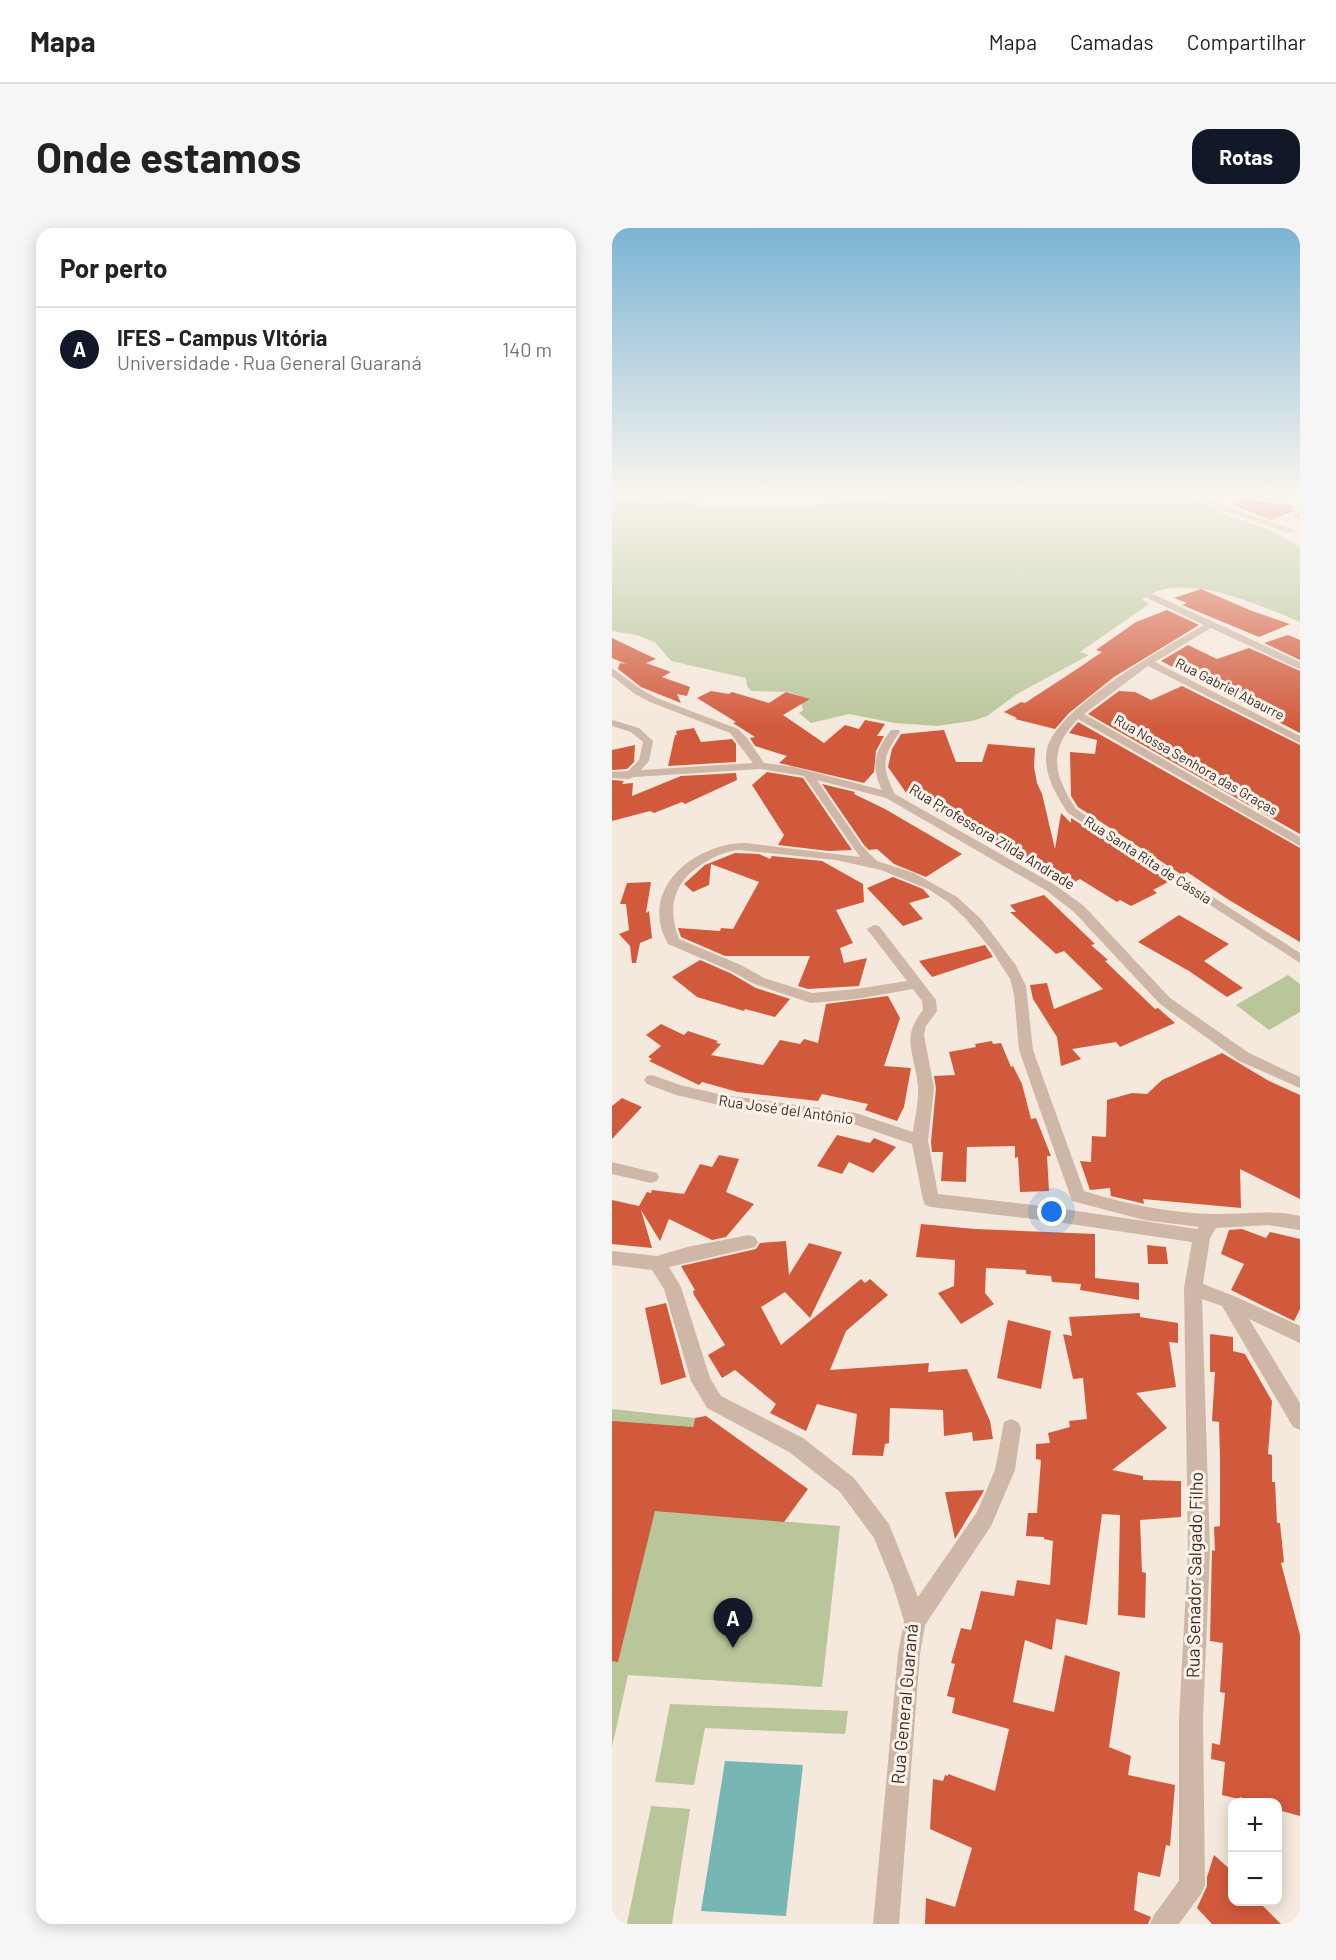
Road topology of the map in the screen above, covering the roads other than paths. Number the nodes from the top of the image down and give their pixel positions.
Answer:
1 (1150, 596) dead end
2 (1210, 625) junction
3 (1147, 662) junction
4 (1300, 666) edge
5 (612, 671) edge
6 (1078, 715) junction
7 (612, 723) edge
8 (895, 732) dead end
9 (1300, 740) edge
10 (760, 766) junction
11 (808, 774) junction
12 (612, 775) edge
13 (633, 775) junction
14 (612, 783) edge
15 (890, 796) junction
16 (1300, 842) edge
17 (874, 866) junction
18 (874, 929) dead end
19 (1300, 960) edge
20 (916, 984) junction
21 (652, 1080) dead end
22 (1300, 1083) edge
23 (920, 1141) junction
24 (612, 1168) edge
25 (651, 1177) dead end
26 (1300, 1223) edge
27 (1207, 1229) junction
28 (749, 1242) dead end
29 (612, 1258) edge
30 (657, 1263) junction
31 (1193, 1288) junction
32 (1228, 1301) junction
33 (1300, 1335) edge
34 (1300, 1421) edge
35 (1011, 1428) dead end
36 (915, 1621) junction
37 (886, 1924) edge
38 (1163, 1924) edge

1 - 2 street
2 - 3 street, Rua Santa Rita de Cássia
2 - 4 street
3 - 6 street, Rua Santa Rita de Cássia
3 - 9 street, Rua Gabriel Abaurre
5 - 10 street
6 - 16 street, Rua Nossa Senhora das Graças
6 - 19 street, Rua Santa Rita de Cássia
7 - 13 street
8 - 15 street
10 - 11 street, Rua Professora Zilda Andrade
10 - 13 street, Rua Professora Zilda Andrade
11 - 15 street, Rua Professora Zilda Andrade
11 - 17 street
12 - 13 street
13 - 14 street
15 - 22 street, Rua Professora Zilda Andrade
17 - 20 street
17 - 27 street
18 - 20 street
20 - 23 street
21 - 23 street, Rua José del Antônio
23 - 27 street
24 - 25 street
26 - 27 street
27 - 31 street, Rua Senador Salgado Filho
28 - 30 street
29 - 30 street
30 - 36 street, Rua General Guaraná
31 - 32 street
31 - 38 street, Rua Senador Salgado Filho
32 - 33 street
32 - 34 street
35 - 36 street
36 - 37 street, Rua General Guaraná

